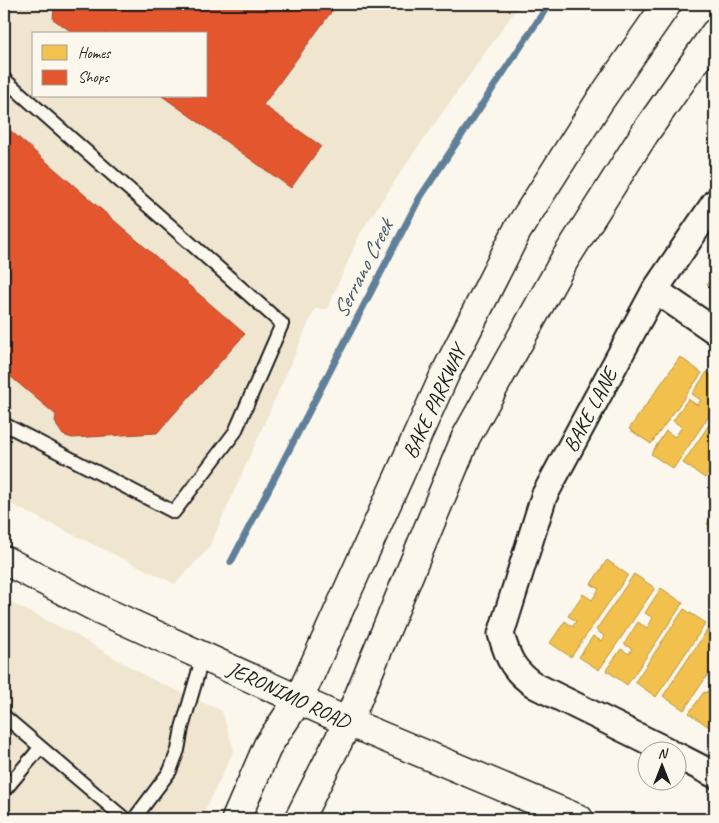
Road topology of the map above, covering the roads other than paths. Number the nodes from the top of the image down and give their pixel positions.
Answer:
1 (667, 4) edge
2 (715, 34) edge
3 (4, 79) edge
4 (715, 202) edge
5 (655, 290) junction
6 (715, 331) edge
7 (4, 424) edge
8 (4, 560) edge
9 (202, 656) junction
10 (299, 699) junction
11 (4, 716) edge
12 (348, 722) junction
13 (646, 740) edge
14 (40, 748) junction
15 (686, 761) edge
16 (715, 775) edge
17 (4, 791) edge
18 (125, 819) edge
19 (134, 819) edge
20 (236, 819) edge
21 (300, 819) edge
22 (579, 819) edge

1 - 10 main road, BAKE PARKWAY
2 - 12 main road, BAKE PARKWAY
3 - 7 lane
4 - 5 street, BAKE LANE
5 - 6 street
5 - 13 street, BAKE LANE
8 - 9 main road, JERONIMO ROAD
9 - 10 main road, JERONIMO ROAD
9 - 19 lane
10 - 12 main road, JERONIMO ROAD
10 - 20 main road, BAKE PARKWAY
11 - 14 lane
12 - 21 main road, BAKE PARKWAY
12 - 22 main road, JERONIMO ROAD
14 - 17 lane
14 - 18 lane
15 - 16 street

